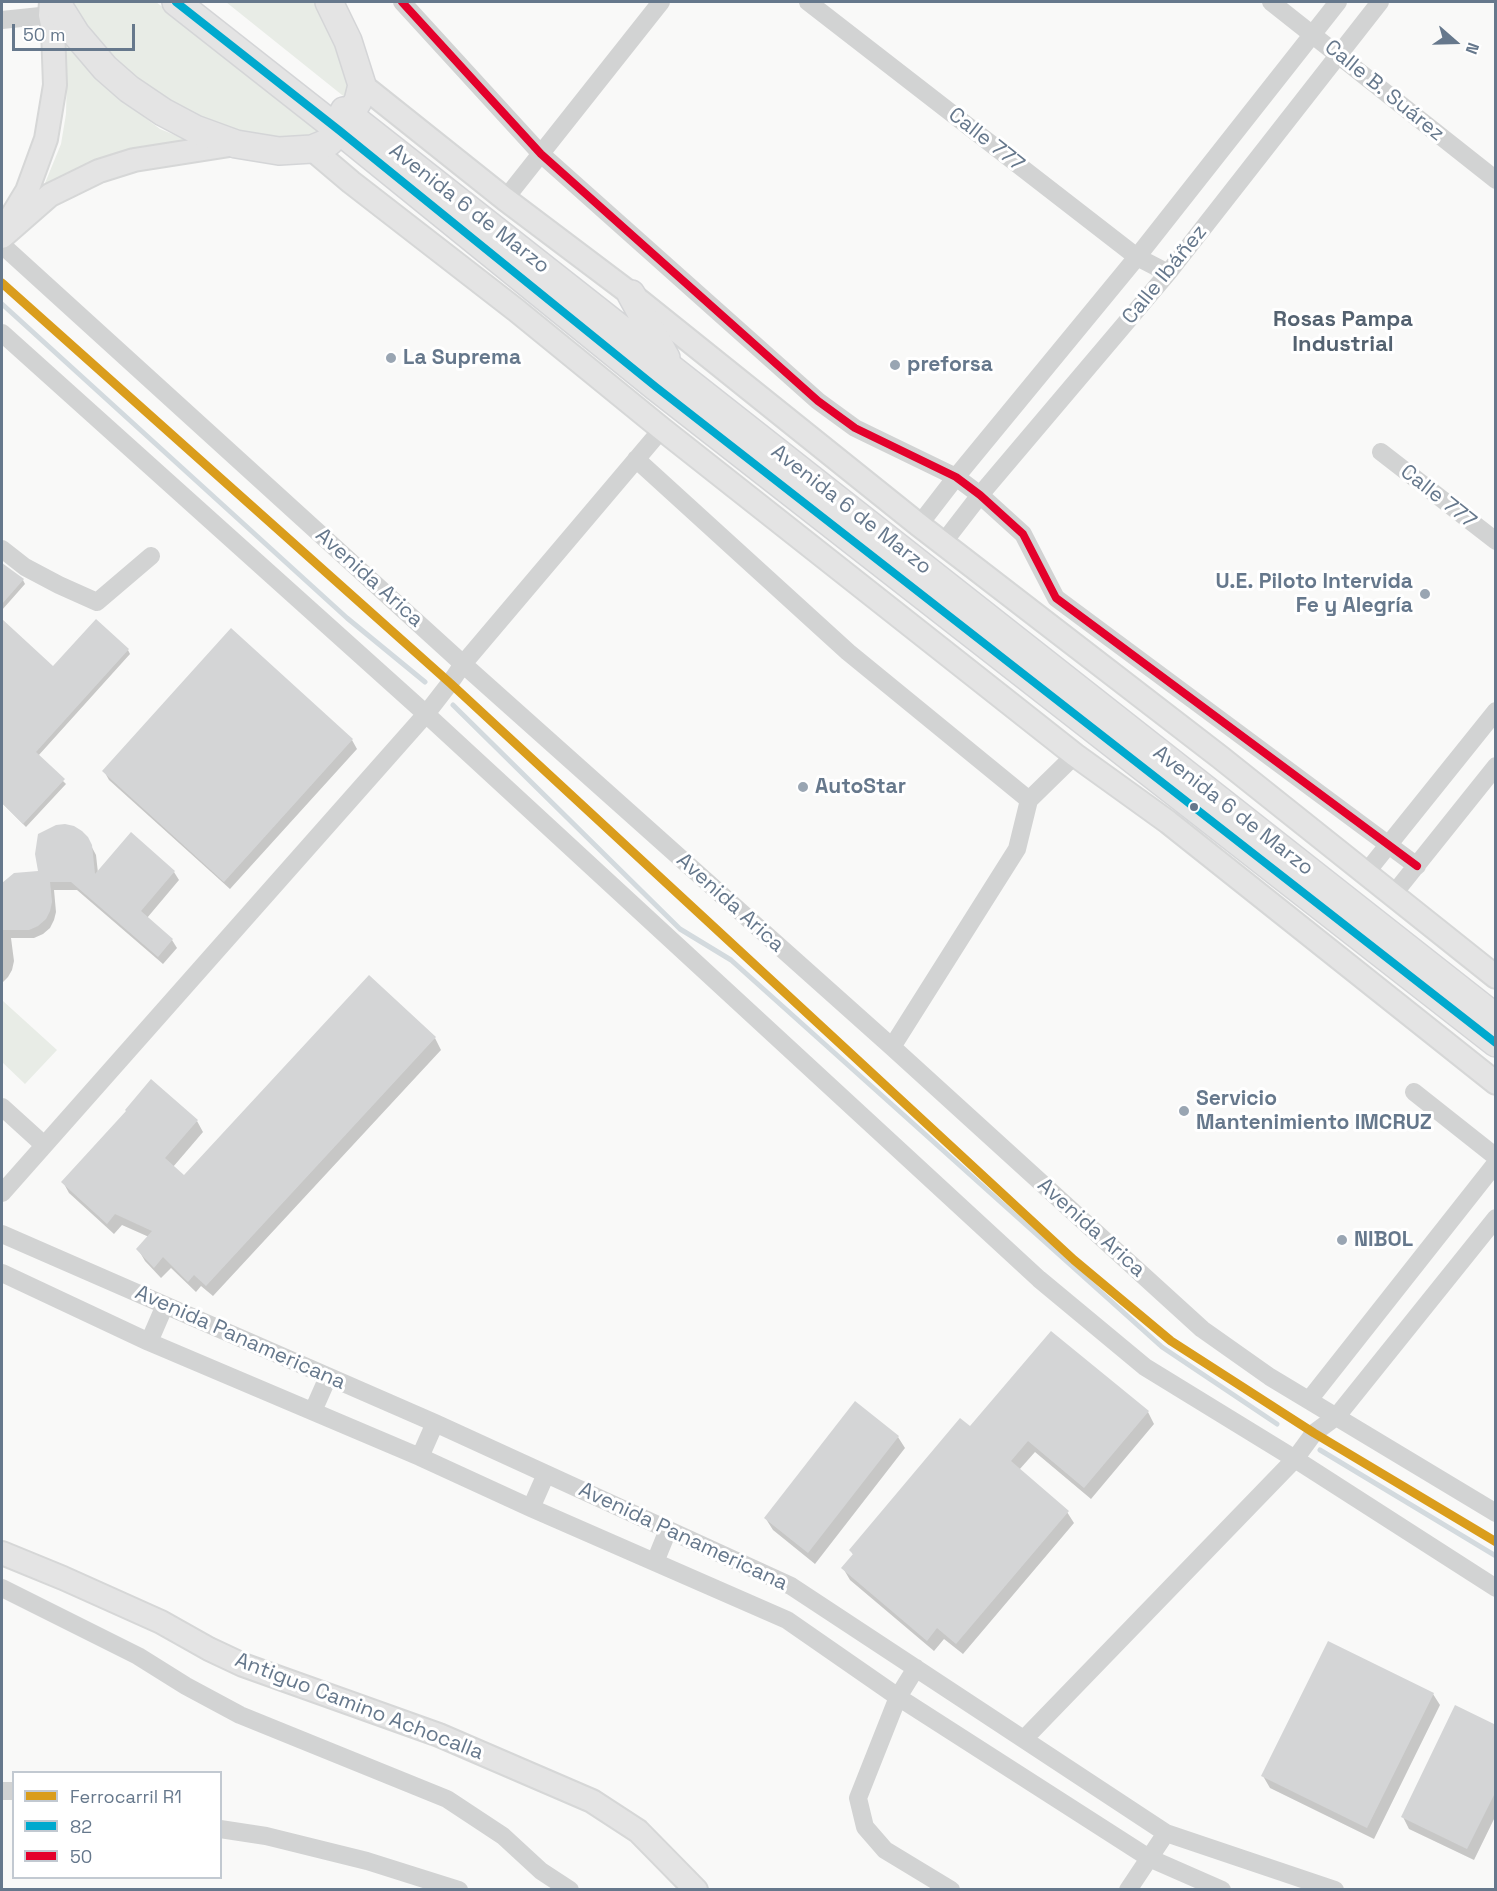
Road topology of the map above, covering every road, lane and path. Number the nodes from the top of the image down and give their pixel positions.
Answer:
1 (176, 2) edge
2 (207, 2) edge
3 (402, 2) edge
4 (661, 2) edge
5 (808, 2) edge
6 (1272, 2) edge
7 (1338, 2) edge
8 (1380, 2) edge
9 (331, 3) edge
10 (53, 6) edge
11 (2, 20) edge
12 (1313, 34) junction
13 (1338, 54) junction
14 (362, 85) junction
15 (345, 123) junction
16 (236, 144) junction
17 (312, 150) junction
18 (541, 154) junction
19 (1496, 180) edge
20 (505, 200) junction
21 (2, 236) edge
22 (2, 245) edge
23 (1137, 257) junction
24 (1168, 273) junction
25 (631, 294) junction
26 (2, 333) edge
27 (673, 369) junction
28 (662, 429) junction
29 (1381, 452) dead end
30 (636, 459) junction
31 (956, 477) junction
32 (980, 495) junction
33 (919, 525) junction
34 (1496, 541) edge
35 (943, 543) junction
36 (2, 549) edge
37 (151, 556) dead end
38 (463, 664) junction
39 (1496, 711) edge
40 (426, 714) junction
41 (1075, 754) junction
42 (1496, 766) edge
43 (1029, 800) junction
44 (1389, 844) junction
45 (1417, 866) junction
46 (1365, 874) junction
47 (1392, 896) junction
48 (1496, 977) edge
49 (1496, 1018) edge
50 (1496, 1044) edge
51 (892, 1047) junction
52 (1496, 1083) edge
53 (1414, 1092) dead end
54 (2, 1107) edge
55 (44, 1145) junction
56 (1496, 1156) edge
57 (1496, 1163) edge
58 (2, 1192) edge
59 (1496, 1218) edge
60 (2, 1234) edge
61 (2, 1273) edge
62 (165, 1305) junction
63 (149, 1342) junction
64 (328, 1377) junction
65 (1310, 1400) junction
66 (313, 1412) junction
67 (1337, 1416) junction
68 (435, 1423) junction
69 (420, 1456) junction
70 (1295, 1459) junction
71 (546, 1474) junction
72 (531, 1508) junction
73 (1496, 1513) edge
74 (668, 1530) junction
75 (2, 1553) edge
76 (655, 1562) junction
77 (2, 1588) edge
78 (1496, 1588) edge
79 (801, 1593) junction
80 (787, 1620) junction
81 (916, 1668) junction
82 (898, 1697) junction
83 (1024, 1739) junction
84 (222, 1829) edge
85 (1166, 1833) junction
86 (1149, 1858) junction
87 (459, 1890) edge
88 (570, 1890) edge
89 (696, 1890) edge
90 (951, 1890) edge
91 (1128, 1890) edge
92 (1222, 1890) edge
93 (1335, 1890) edge

1 - 15 highway, Avenida 6 de Marzo
2 - 15 highway, Avenida 6 de Marzo
3 - 18 street
4 - 18 street
5 - 23 street, Calle 777
6 - 12 street, Calle B. Suárez
7 - 12 street, Calle Ibáñez
8 - 13 street, Calle Ibáñez
9 - 14 highway
10 - 11 street
10 - 16 highway
10 - 21 main road
12 - 13 street, Calle B. Suárez
12 - 23 street, Calle Ibáñez
13 - 19 street, Calle B. Suárez
13 - 24 street, Calle Ibáñez
14 - 15 highway
14 - 20 main road, Avenida 6 de Marzo
15 - 17 highway
15 - 27 highway, Avenida 6 de Marzo
15 - 50 highway, Avenida 6 de Marzo
16 - 17 highway
16 - 21 main road
17 - 28 main road
18 - 20 street
18 - 31 street
20 - 25 main road, Avenida 6 de Marzo
22 - 38 street, Avenida Arica
23 - 24 street, Calle 777
23 - 31 street, Calle Ibáñez
24 - 32 street, Calle Ibáñez
25 - 27 highway
25 - 33 main road, Avenida 6 de Marzo
26 - 40 street
27 - 49 highway, Avenida 6 de Marzo
28 - 30 street
28 - 41 main road
29 - 34 street, Calle 777
30 - 38 street
30 - 43 street
31 - 32 street
31 - 33 street, Calle Ibáñez
32 - 35 street, Calle Ibáñez
32 - 44 street
33 - 35 main road, Avenida 6 de Marzo
35 - 46 main road, Avenida 6 de Marzo
36 - 37 street
38 - 40 street
38 - 51 street, Avenida Arica
39 - 44 street
40 - 55 street
40 - 70 street
41 - 43 street
41 - 52 main road
42 - 45 street
43 - 51 street
44 - 45 street
44 - 46 street
45 - 47 street
46 - 47 main road, Avenida 6 de Marzo
47 - 48 main road, Avenida 6 de Marzo
51 - 65 street, Avenida Arica
53 - 56 street
54 - 55 street
55 - 58 street
57 - 65 street
59 - 67 street
60 - 62 street, Avenida Panamericana
61 - 63 street, Avenida Panamericana
62 - 63 street
62 - 64 street, Avenida Panamericana
63 - 66 street, Avenida Panamericana
64 - 66 street
64 - 68 street, Avenida Panamericana
65 - 67 street, Avenida Arica
66 - 69 street, Avenida Panamericana
67 - 70 street
67 - 73 street, Avenida Arica
68 - 69 street
68 - 71 street, Avenida Panamericana
69 - 72 street, Avenida Panamericana
70 - 78 street
70 - 83 street
71 - 72 street
71 - 74 street, Avenida Panamericana
72 - 76 street, Avenida Panamericana
74 - 76 street
74 - 79 street, Avenida Panamericana
75 - 89 main road, Antiguo Camino Achocalla
76 - 80 street, Avenida Panamericana
77 - 88 street
79 - 80 street
79 - 81 street, Avenida Panamericana
80 - 82 street, Avenida Panamericana
81 - 82 street
81 - 83 street, Avenida Panamericana
82 - 86 street, Avenida Panamericana
82 - 90 street
83 - 85 street, Avenida Panamericana
84 - 87 street
85 - 86 street
85 - 93 street, Avenida Panamericana
86 - 91 street
86 - 92 street, Avenida Panamericana

